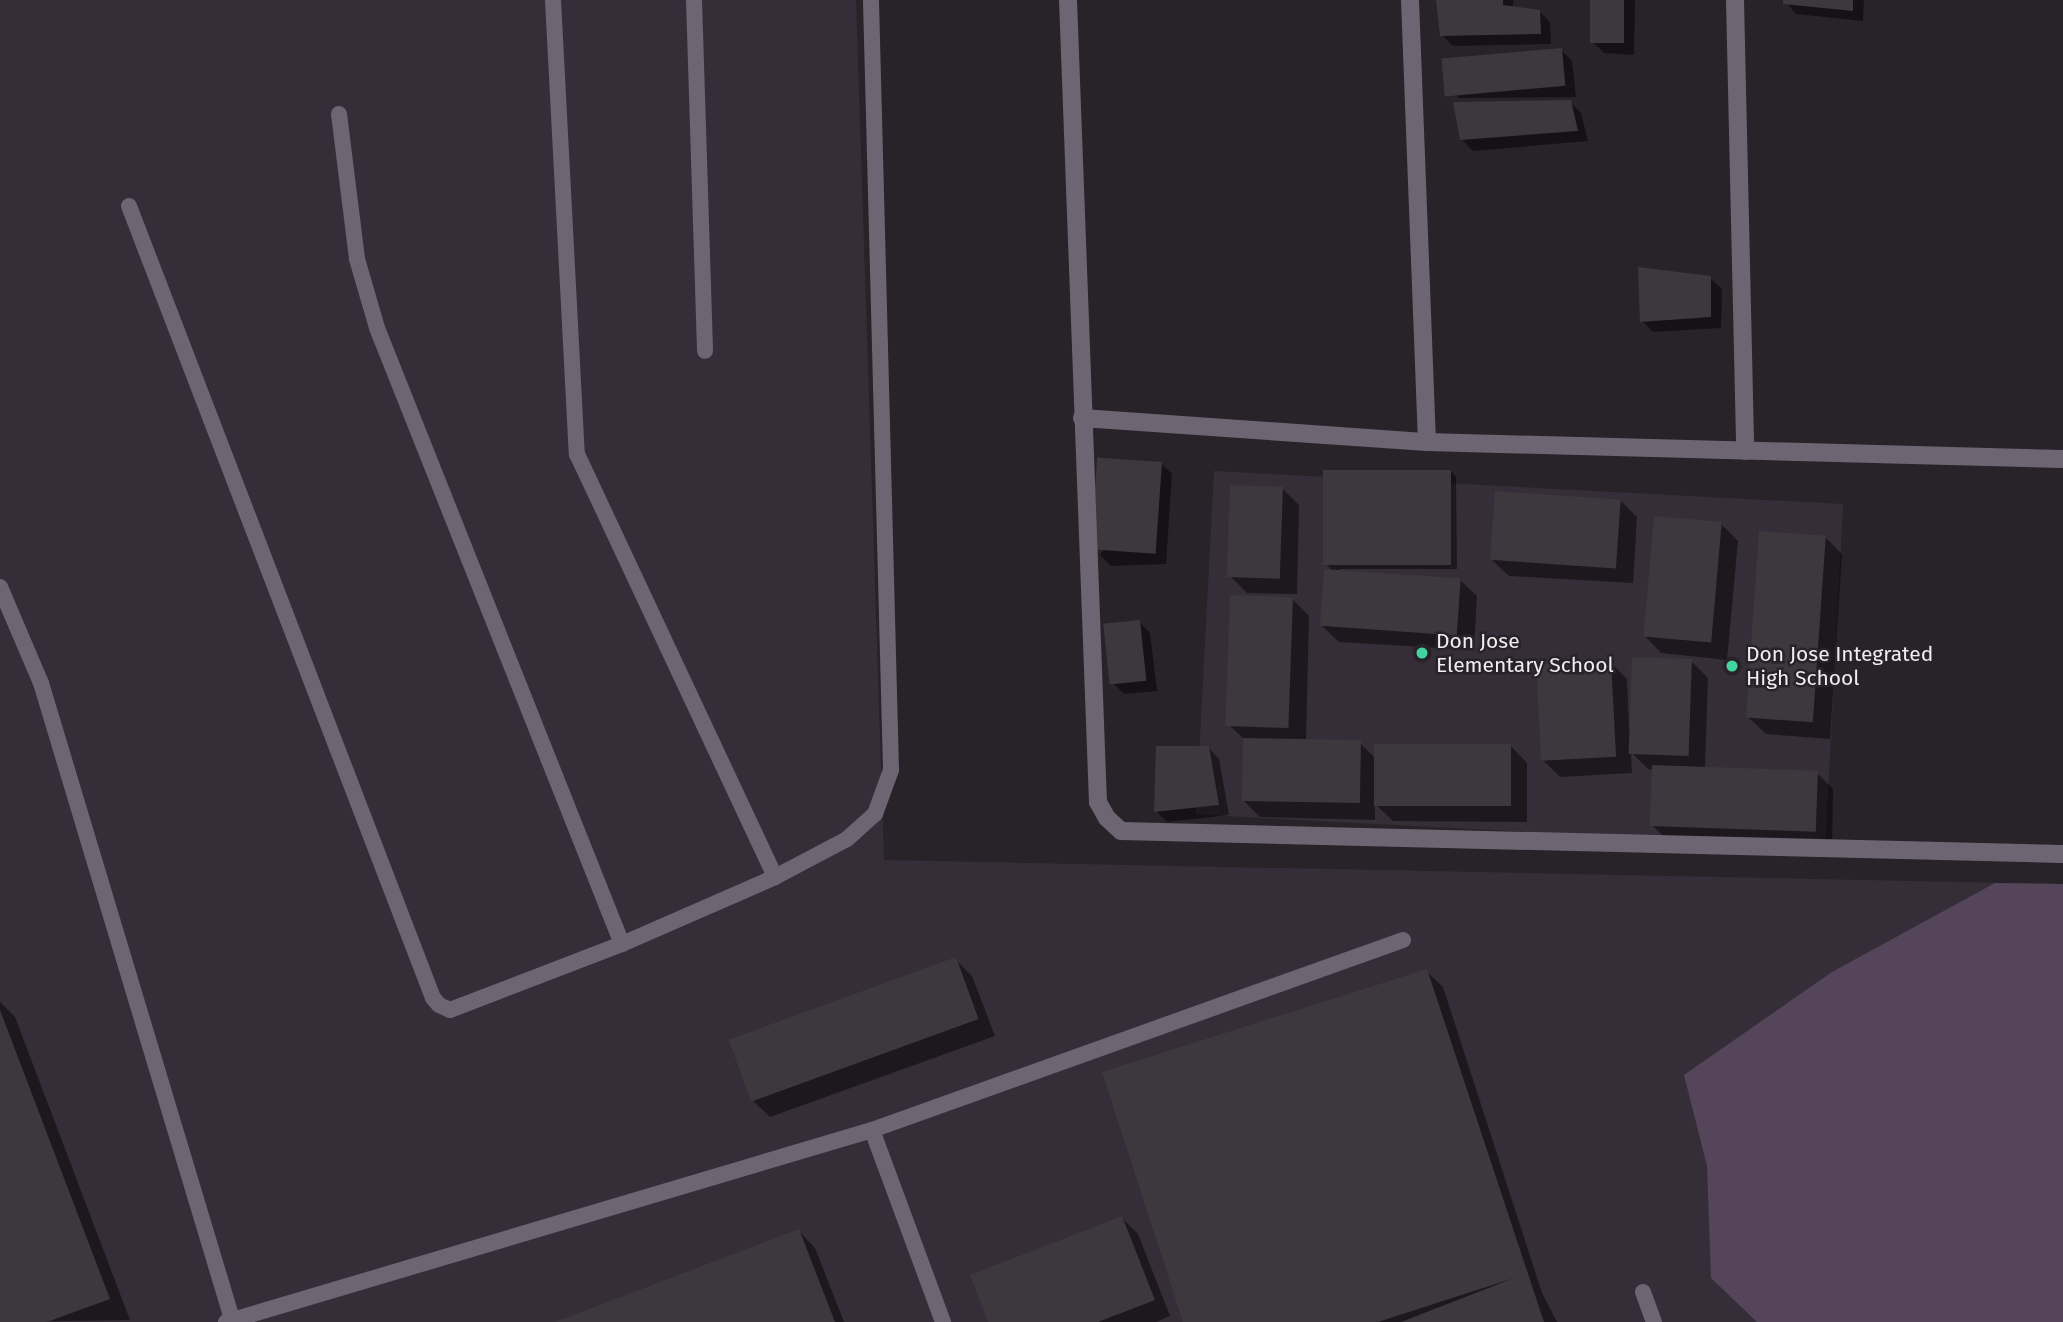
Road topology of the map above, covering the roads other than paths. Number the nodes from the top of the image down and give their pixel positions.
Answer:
1 (553, 0) edge
2 (694, 0) edge
3 (871, 0) edge
4 (1068, 0) edge
5 (1410, 0) edge
6 (1735, 0) edge
7 (340, 114) dead end
8 (129, 206) dead end
9 (705, 351) dead end
10 (1082, 418) junction
11 (1427, 442) junction
12 (1745, 451) junction
13 (2063, 459) edge
14 (0, 587) edge
15 (2063, 854) edge
16 (775, 877) junction
17 (1403, 940) dead end
18 (622, 944) junction
19 (872, 1130) junction
20 (1643, 1292) dead end
21 (230, 1321) edge
22 (943, 1322) edge
23 (1654, 1322) edge

1 - 16 lane
2 - 9 lane
3 - 16 lane
4 - 10 street
5 - 11 street
6 - 12 street
7 - 18 lane
8 - 18 lane
10 - 11 street
10 - 15 street
11 - 12 street
12 - 13 street
14 - 21 lane
16 - 18 lane
17 - 19 lane
19 - 21 lane
19 - 22 lane
20 - 23 lane

